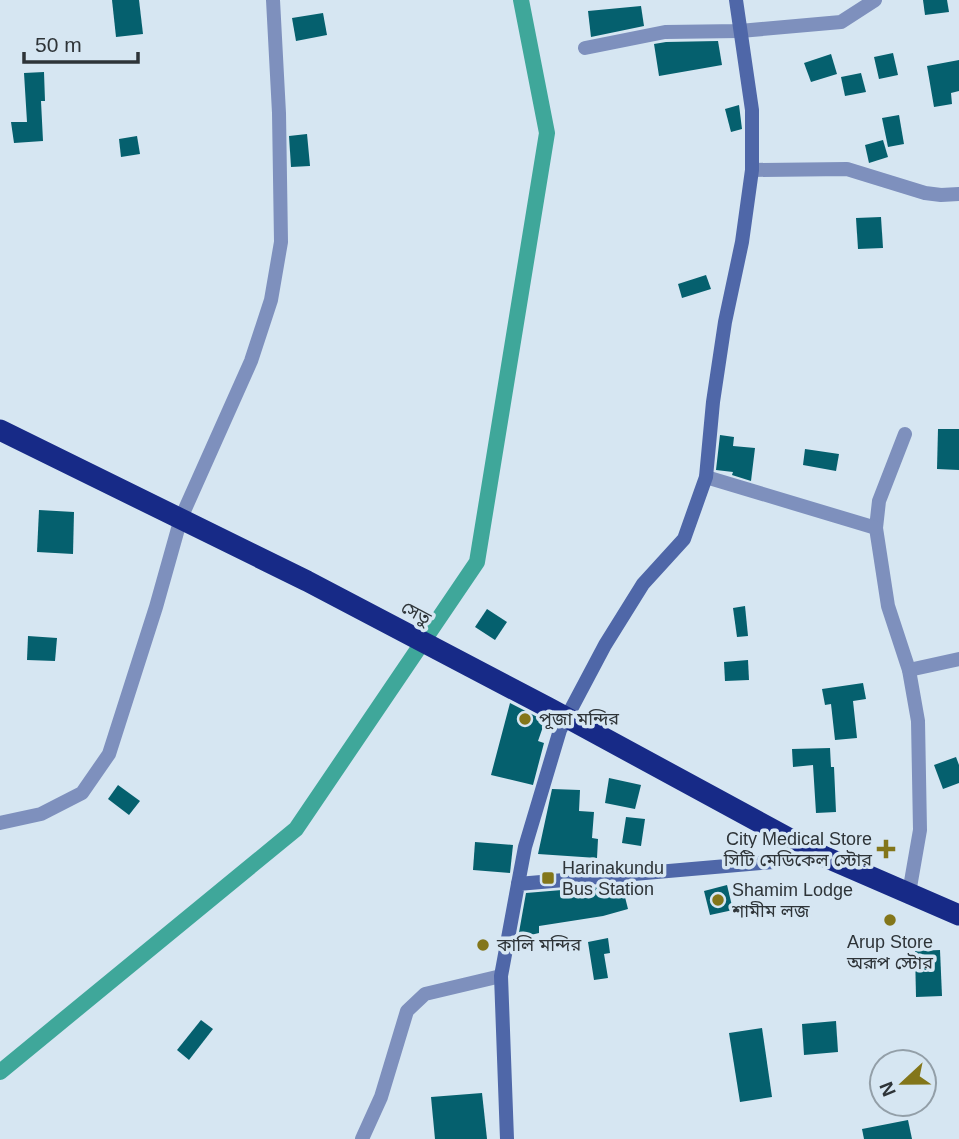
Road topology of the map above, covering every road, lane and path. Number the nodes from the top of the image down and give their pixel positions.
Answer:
1 (273, 0) edge
2 (736, 0) edge
3 (875, 0) edge
4 (740, 31) junction
5 (586, 48) dead end
6 (752, 170) junction
7 (959, 194) edge
8 (0, 430) edge
9 (905, 434) dead end
10 (706, 477) junction
11 (181, 518) junction
12 (876, 528) junction
13 (959, 659) edge
14 (909, 670) junction
15 (0, 823) edge
16 (816, 853) junction
17 (518, 884) junction
18 (909, 893) junction
19 (959, 915) edge
20 (501, 976) junction
21 (362, 1139) edge
22 (507, 1139) edge

1 - 11 street
2 - 4 street
3 - 4 street
4 - 5 street
4 - 6 street
6 - 7 street
6 - 10 street
8 - 11 highway, সেতু
9 - 12 street
10 - 12 street
10 - 17 street
11 - 15 street
11 - 16 highway, সেতু
12 - 14 street
13 - 14 street
14 - 18 street
16 - 17 street
16 - 18 highway, সেতু
17 - 20 street
18 - 19 highway, সেতু
20 - 21 street
20 - 22 street

